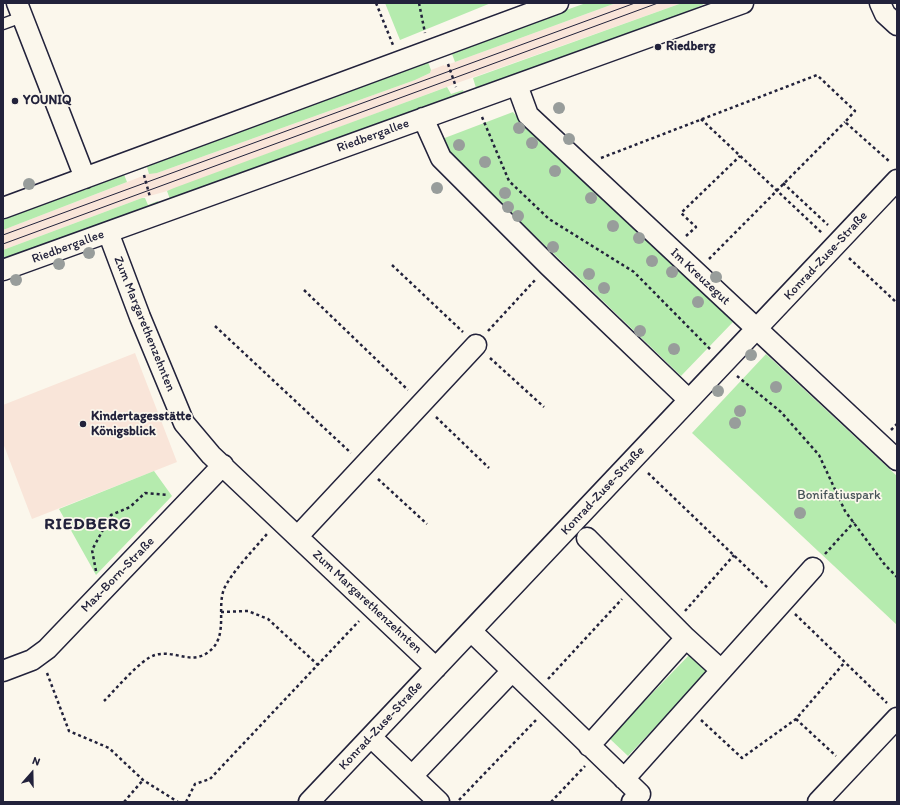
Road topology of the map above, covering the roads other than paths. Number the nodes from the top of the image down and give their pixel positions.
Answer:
1 (558, 3) edge
2 (743, 3) edge
3 (880, 3) edge
4 (20, 10) edge
5 (3, 24) edge
6 (897, 25) edge
7 (517, 85) junction
8 (423, 118) junction
9 (894, 172) edge
10 (85, 178) junction
11 (3, 208) edge
12 (108, 232) junction
13 (3, 270) edge
14 (756, 329) junction
15 (476, 345) road end
16 (689, 400) junction
17 (897, 460) edge
18 (223, 465) junction
19 (298, 536) junction
20 (586, 538) dead end
21 (812, 568) road end
22 (471, 631) junction
23 (680, 632) junction
24 (436, 668) junction
25 (722, 670) junction
26 (3, 671) edge
27 (512, 671) junction
28 (897, 718) edge
29 (371, 737) junction
30 (594, 750) junction
31 (412, 776) junction
32 (624, 779) junction
33 (640, 799) edge
34 (310, 802) edge
35 (439, 802) edge
36 (818, 802) edge

1 - 10 street
2 - 7 street, Riedbergallee
3 - 6 street
4 - 5 lane
4 - 10 street
7 - 8 street, Riedbergallee
7 - 14 street, Im Kreuzegut
8 - 12 street, Riedbergallee
8 - 16 street
9 - 14 street, Konrad-Zuse-Straße
10 - 11 street
12 - 13 street, Riedbergallee
12 - 18 street, Zum Margarethenzehnten
14 - 16 street, Konrad-Zuse-Straße
14 - 17 street, Im Kreuzegut
15 - 19 street
16 - 22 street, Konrad-Zuse-Straße
18 - 19 street, Zum Margarethenzehnten
18 - 26 street, Max-Born-Straße
19 - 24 street, Zum Margarethenzehnten
20 - 23 street
21 - 25 street
22 - 24 street, Konrad-Zuse-Straße
22 - 27 street
23 - 25 street
23 - 30 street
24 - 29 street, Konrad-Zuse-Straße
25 - 32 street
27 - 30 street
27 - 31 street
28 - 36 street
29 - 31 street
29 - 34 street, Konrad-Zuse-Straße
30 - 32 street
31 - 35 street
32 - 33 street

